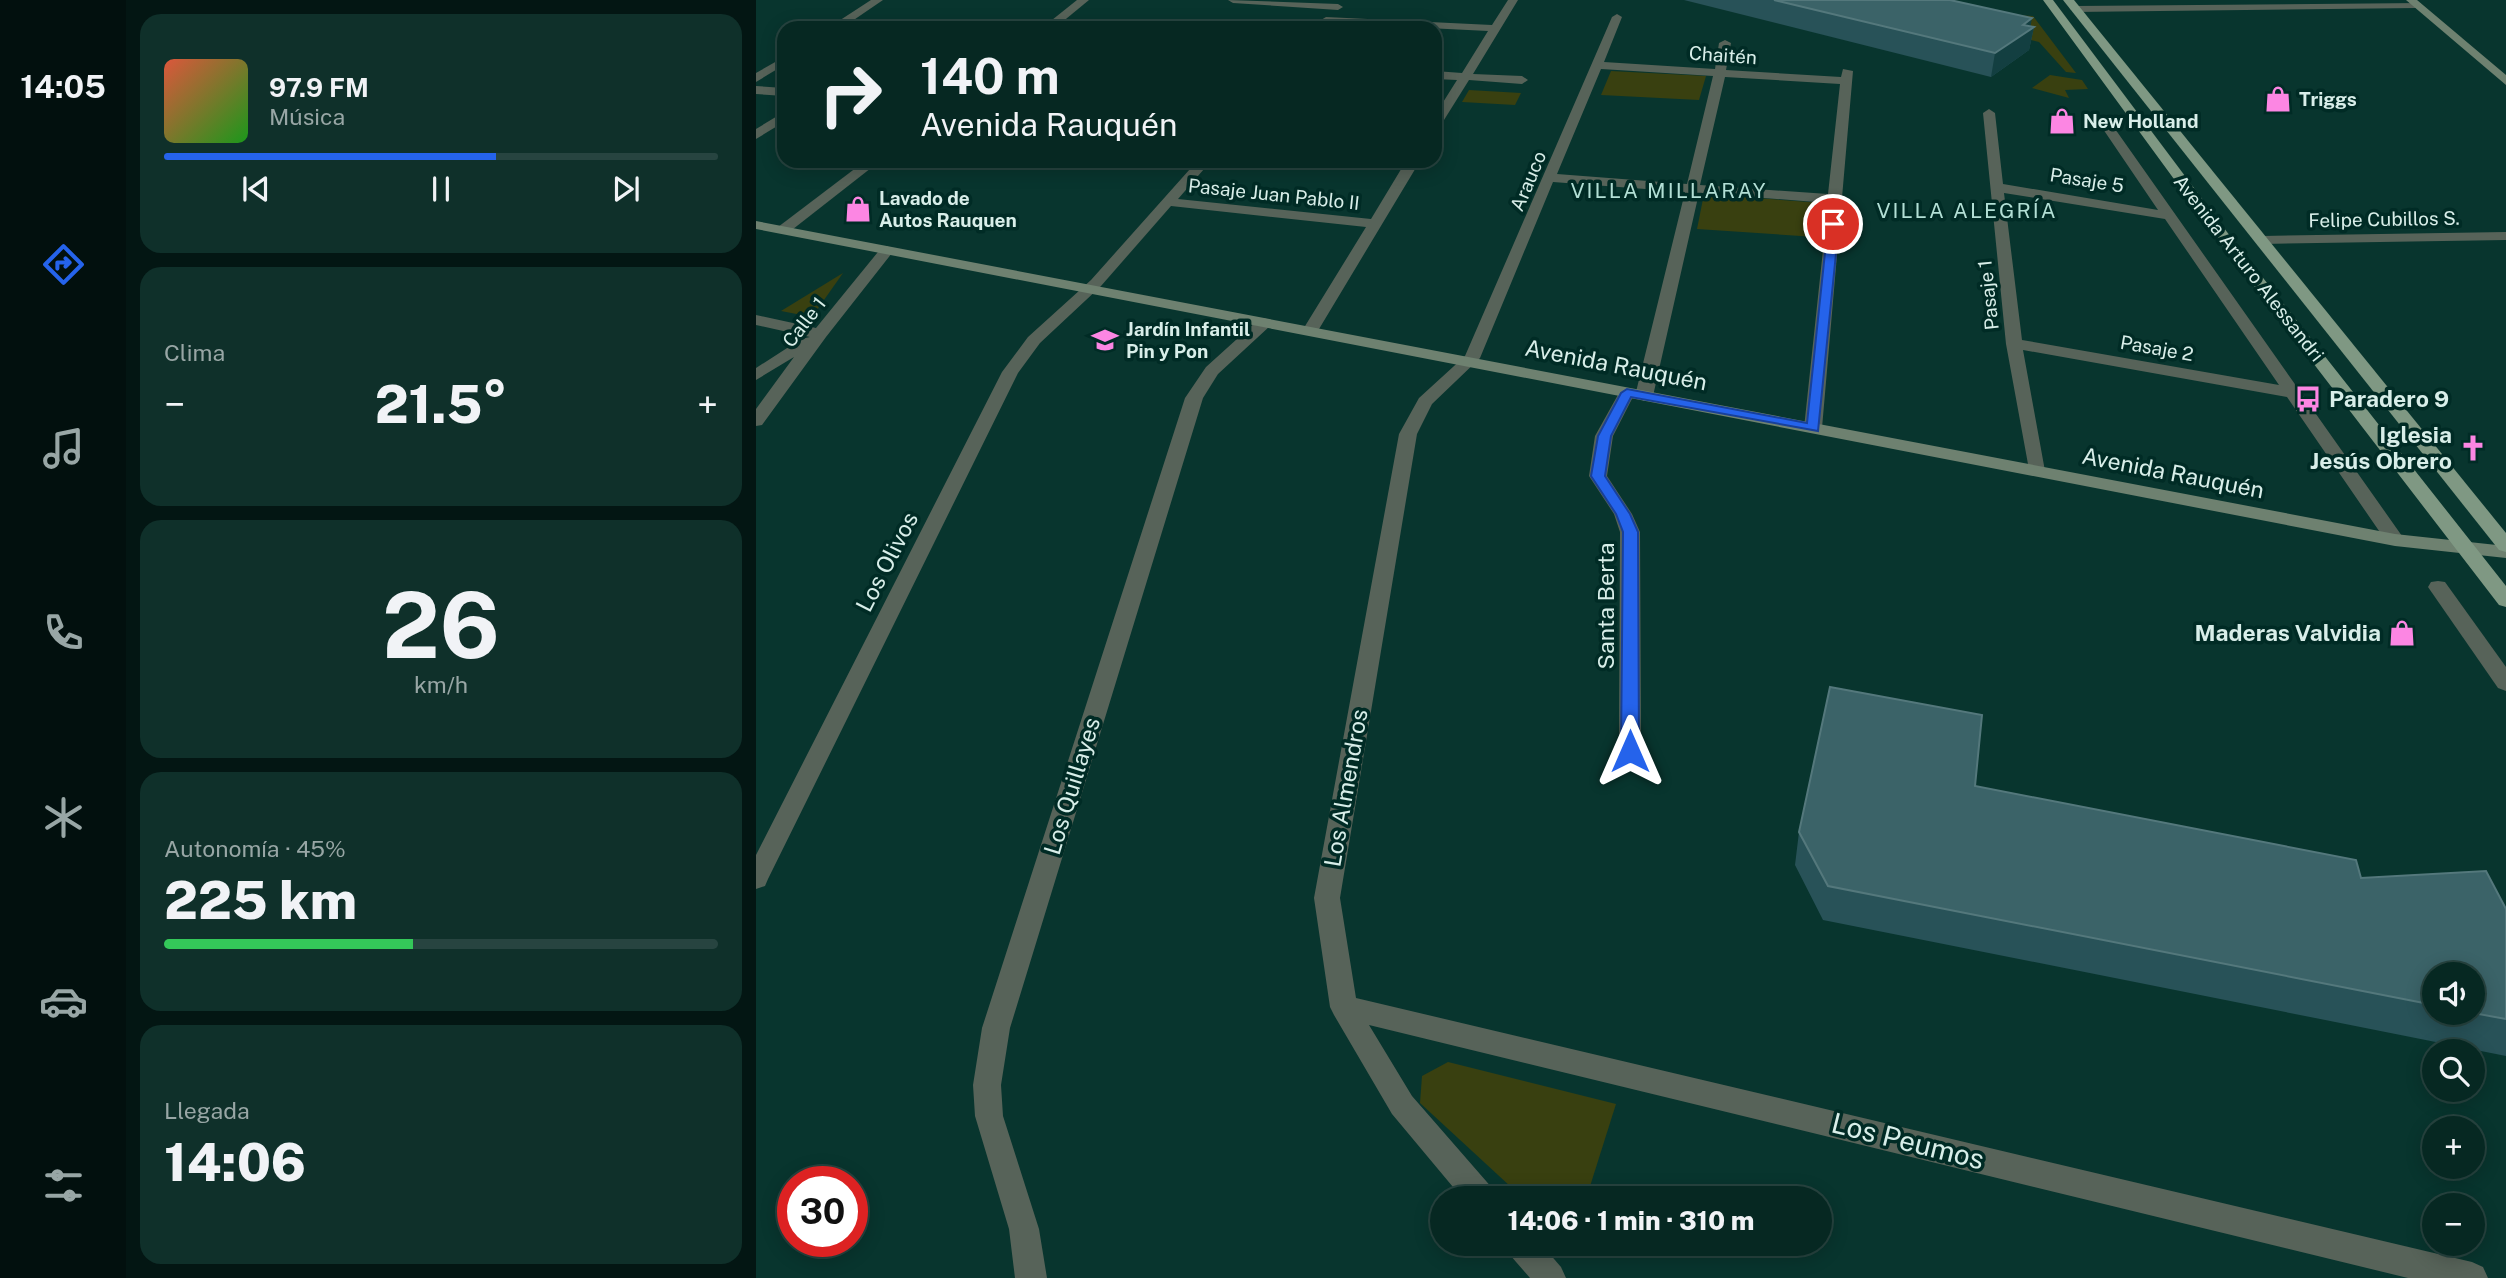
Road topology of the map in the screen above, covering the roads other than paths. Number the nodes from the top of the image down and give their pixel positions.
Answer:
1 (878, 0) edge
2 (1068, 0) edge
3 (1084, 0) edge
4 (1233, 0) edge
5 (1513, 0) edge
6 (2048, 0) edge
7 (2414, 2) edge
8 (1341, 3) edge
9 (2071, 4) edge
10 (1617, 17) dead end
11 (845, 21) edge
12 (1057, 21) edge
13 (1326, 21) edge
14 (1442, 27) edge
15 (1495, 29) junction
16 (1725, 43) dead end
17 (777, 64) edge
18 (1599, 65) junction
19 (1720, 72) junction
20 (1442, 75) edge
21 (1465, 77) junction
22 (756, 78) edge
23 (1522, 80) dead end
24 (2506, 81) edge
25 (756, 90) edge
26 (777, 92) edge
27 (1989, 113) dead end
28 (1442, 114) edge
29 (777, 121) edge
30 (2109, 129) dead end
31 (756, 135) edge
32 (864, 168) edge
33 (1198, 168) edge
34 (1409, 168) edge
35 (1550, 178) junction
36 (1996, 187) junction
37 (1693, 188) junction
38 (1836, 198) junction
39 (1169, 202) junction
40 (2170, 216) junction
41 (1376, 224) junction
42 (756, 225) edge
43 (783, 230) junction
44 (2506, 236) edge
45 (2262, 240) junction
46 (887, 250) junction
47 (1090, 289) junction
48 (756, 320) edge
49 (1264, 323) junction
50 (1310, 331) junction
51 (820, 334) junction
52 (2014, 344) junction
53 (1471, 360) junction
54 (756, 375) edge
55 (2293, 393) junction
56 (1636, 394) junction
57 (756, 421) edge
58 (1813, 428) junction
59 (2036, 471) junction
60 (2395, 540) junction
61 (2506, 546) edge
62 (2467, 548) junction
63 (2506, 552) edge
64 (2438, 587) dead end
65 (2506, 600) edge
66 (2506, 683) edge
67 (1630, 751) dead end
68 (756, 879) edge
69 (1344, 1007) junction
70 (1471, 1186) edge
71 (1531, 1256) edge
72 (1031, 1278) edge
73 (1550, 1278) edge
74 (2472, 1278) edge

1 - 11 street
2 - 3 street
3 - 12 street
4 - 8 street
5 - 15 street
6 - 62 main road, Avenida Arturo Alessandri
7 - 9 street
7 - 24 main road
8 - 13 street
9 - 45 main road, Avenida Arturo Alessandri
10 - 18 street, Arauco
14 - 15 street
15 - 21 street
16 - 19 street, Santa Berta
17 - 22 street
18 - 19 street, Chaitén
18 - 35 street, Arauco
19 - 37 street, Santa Berta
19 - 38 street, Chaitén
20 - 21 street
21 - 23 street
21 - 28 street
25 - 26 street
27 - 36 street, Pasaje 1
29 - 31 street
30 - 40 street, Avenida Arturo Alessandri
32 - 43 street
33 - 39 street, Los Olivos
34 - 41 street
35 - 37 street
35 - 53 street, Arauco
36 - 40 street, Pasaje 5
36 - 52 street, Pasaje 1
37 - 38 street
37 - 56 street, Santa Berta
38 - 58 street
39 - 41 street, Pasaje Juan Pablo II
39 - 47 street, Los Olivos
40 - 55 street, Avenida Arturo Alessandri
41 - 50 street
42 - 43 main road, Avenida Rauquén
43 - 46 main road, Avenida Rauquén
44 - 45 street, Felipe Cubillos S.
45 - 61 main road, Avenida Arturo Alessandri
46 - 47 main road, Avenida Rauquén
46 - 51 street, Calle 1
47 - 49 main road, Avenida Rauquén
47 - 68 street, Los Olivos
48 - 51 street
49 - 50 main road, Avenida Rauquén
49 - 72 street, Los Quillayes
50 - 53 main road, Avenida Rauquén
51 - 54 street
51 - 57 street, Calle 1
52 - 55 street, Pasaje 2
52 - 59 street, Pasaje 1
53 - 56 main road, Avenida Rauquén
53 - 69 street, Los Almendros
55 - 60 street, Avenida Arturo Alessandri
56 - 58 main road, Avenida Rauquén
56 - 67 street, Santa Berta
58 - 59 main road, Avenida Rauquén
59 - 60 main road, Avenida Rauquén
60 - 62 main road, Avenida Rauquén
62 - 63 main road, Avenida Rauquén
62 - 65 main road, Avenida Arturo Alessandri
64 - 66 street
69 - 70 street, Los Almendros
69 - 74 street, Los Peumos
71 - 73 street

